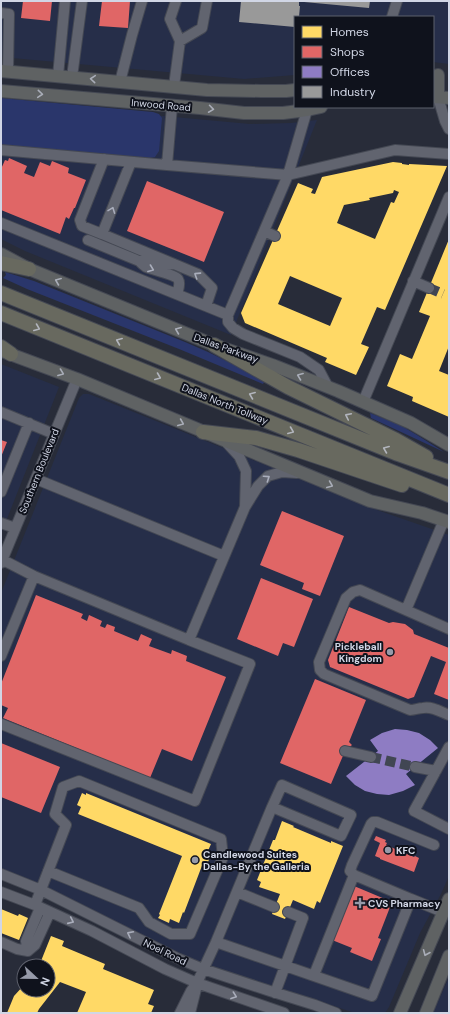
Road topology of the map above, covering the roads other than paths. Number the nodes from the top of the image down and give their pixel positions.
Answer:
1 (65, 1) edge
2 (82, 1) edge
3 (142, 1) edge
4 (176, 1) edge
5 (207, 1) edge
6 (397, 1) edge
7 (1, 13) edge
8 (392, 16) edge
9 (180, 41) junction
10 (5, 71) edge
11 (440, 75) edge
12 (58, 76) junction
13 (72, 77) junction
14 (120, 82) junction
15 (174, 86) junction
16 (294, 90) edge
17 (1, 91) edge
18 (440, 97) edge
19 (172, 106) junction
20 (316, 108) edge
21 (307, 110) junction
22 (449, 129) edge
23 (1, 150) edge
24 (449, 154) edge
25 (104, 160) junction
26 (131, 162) junction
27 (167, 165) junction
28 (288, 175) junction
29 (449, 198) edge
30 (1, 223) edge
31 (264, 231) junction
32 (102, 234) junction
33 (275, 236) dead end
34 (88, 240) dead end
35 (1, 254) edge
36 (139, 261) junction
37 (1, 264) edge
38 (176, 264) junction
39 (28, 269) junction
40 (413, 281) junction
41 (429, 288) tunnel mouth
42 (1, 293) edge
43 (177, 294) junction
44 (206, 306) junction
45 (1, 313) edge
46 (228, 315) junction
47 (214, 345) junction
48 (4, 351) edge
49 (77, 379) junction
50 (328, 387) junction
51 (363, 402) junction
52 (1, 412) edge
53 (29, 423) junction
54 (203, 432) junction
55 (54, 434) junction
56 (226, 442) junction
57 (449, 445) edge
58 (449, 471) edge
59 (303, 474) junction
60 (36, 479) junction
61 (1, 492) edge
62 (449, 495) edge
63 (245, 507) junction
64 (446, 521) edge
65 (1, 522) edge
66 (15, 528) junction
67 (224, 556) junction
68 (2, 560) edge
69 (34, 576) junction
70 (406, 610) junction
71 (449, 628) edge
72 (189, 640) junction
73 (1, 656) edge
74 (449, 715) edge
75 (1, 724) edge
76 (449, 747) edge
77 (345, 751) dead end
78 (371, 757) tunnel mouth
79 (415, 766) tunnel mouth
80 (436, 771) junction
81 (272, 807) junction
82 (449, 829) edge
83 (434, 845) dead end
84 (48, 871) junction
85 (1, 874) edge
86 (354, 875) junction
87 (41, 890) junction
88 (1, 892) edge
89 (237, 892) junction
90 (411, 899) junction
91 (449, 899) edge
92 (38, 907) junction
93 (274, 907) dead end
94 (50, 912) junction
95 (288, 912) dead end
96 (443, 912) junction
97 (1, 942) edge
98 (216, 942) junction
99 (28, 951) junction
100 (449, 957) edge
101 (285, 965) junction
102 (203, 969) junction
103 (314, 975) junction
104 (197, 983) junction
105 (275, 993) junction
106 (180, 1013) edge
107 (190, 1013) edge
108 (284, 1013) edge
109 (336, 1013) edge
110 (400, 1013) edge
111 (426, 1013) edge

1 - 12 street
2 - 13 street
3 - 14 street
4 - 9 street
5 - 9 street
6 - 8 street
7 - 10 street
9 - 15 street
10 - 12 main road, Inwood Road
11 - 18 main road
12 - 13 main road, Inwood Road
14 -> 13 main road, Inwood Road
14 - 15 main road, Inwood Road
15 - 16 main road, Inwood Road
15 - 19 main road
17 -> 19 main road, Inwood Road
18 - 22 street
19 -> 21 main road, Inwood Road
19 - 27 street
20 - 21 main road, Inwood Road
21 - 28 street
23 - 25 street
24 - 28 street
25 - 26 street
25 - 32 street
26 - 27 street
32 -> 26 street
27 - 28 street
28 - 31 street
29 - 40 street
30 - 43 street
31 - 33 street
31 - 46 street
32 - 38 street
34 - 36 street
35 - 39 main road, Dallas Parkway
36 - 38 street
36 -> 43 street
37 - 39 highway
44 -> 38 street
47 -> 39 main road, Dallas Parkway
40 - 41 street
40 - 51 street
58 -> 42 highway, Dallas North Tollway
43 - 44 street
44 - 46 street
45 -> 62 highway, Dallas North Tollway
46 - 50 street
50 -> 47 main road, Dallas Parkway
58 -> 47 highway
48 -> 49 main road
49 -> 54 main road
49 - 55 street, Southern Boulevard
50 - 51 main road, Dallas Parkway
51 - 57 main road, Dallas Parkway
52 - 53 street
53 - 55 street
53 - 61 street
54 - 56 main road
54 - 62 highway
55 - 60 street, Southern Boulevard
56 - 59 main road
56 - 63 street
63 -> 59 street
59 -> 64 main road
60 - 66 street, Southern Boulevard
60 - 67 street
63 - 67 street
64 - 70 street
65 - 66 street
66 - 68 street, Southern Boulevard
67 - 72 street
68 - 69 street
69 - 72 street
69 - 73 street
70 - 71 street
70 - 74 street
72 - 75 street
76 - 80 street
77 - 78 street
79 - 80 street
80 - 82 street
81 - 81 street
81 - 89 street
83 - 86 street
84 - 84 street
84 - 87 street
85 - 87 street, Noel Road
86 - 90 street
86 - 103 street
87 - 92 street
102 -> 87 street, Noel Road
88 - 92 street, Noel Road
89 - 93 street
89 - 98 street
90 - 96 street
90 - 103 street
91 - 96 main road
92 - 94 street, Noel Road
92 - 99 street
94 - 99 street
94 -> 104 street, Noel Road
95 - 101 street
96 -> 110 main road
97 - 99 street
98 - 101 street
98 - 102 street
100 - 111 main road
101 - 103 street
101 - 105 street
102 - 104 street
102 - 105 street, Noel Road
104 - 106 street
104 - 107 street
104 -> 108 street, Noel Road
105 - 109 street, Noel Road

